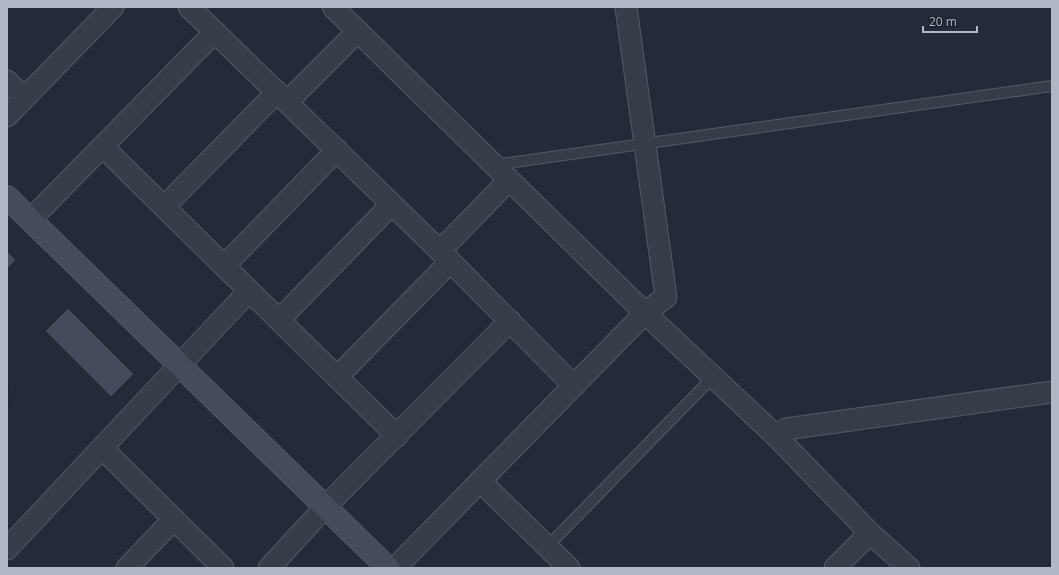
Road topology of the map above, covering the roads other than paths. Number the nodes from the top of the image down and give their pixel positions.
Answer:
1 (113, 7) edge
2 (189, 7) edge
3 (333, 7) edge
4 (626, 7) edge
5 (358, 31) junction
6 (215, 32) junction
7 (7, 82) edge
8 (1052, 86) edge
9 (282, 97) junction
10 (24, 98) junction
11 (7, 116) edge
12 (645, 145) junction
13 (103, 147) junction
14 (337, 150) junction
15 (494, 165) junction
16 (509, 180) junction
17 (7, 196) edge
18 (391, 204) junction
19 (164, 207) junction
20 (30, 219) junction
21 (445, 257) junction
22 (224, 266) junction
23 (249, 291) junction
24 (645, 313) junction
25 (279, 320) junction
26 (510, 321) junction
27 (180, 366) junction
28 (337, 377) junction
29 (713, 377) junction
30 (574, 386) junction
31 (1052, 392) edge
32 (775, 435) junction
33 (397, 436) junction
34 (102, 448) junction
35 (480, 481) junction
36 (326, 506) junction
37 (174, 519) junction
38 (870, 532) junction
39 (547, 547) junction
40 (7, 549) edge
41 (127, 568) edge
42 (223, 568) edge
43 (269, 568) edge
44 (388, 568) edge
45 (395, 568) edge
46 (569, 568) edge
47 (835, 568) edge
48 (909, 568) edge

1 - 10 street
2 - 6 street
3 - 5 street
4 - 12 street
5 - 9 street
5 - 15 street
6 - 9 street
6 - 13 street
7 - 10 street
8 - 12 lane
9 - 14 street
9 - 19 street
10 - 11 street
12 - 15 lane
12 - 24 street
13 - 19 street
13 - 20 street
14 - 18 street
14 - 22 street
15 - 16 street
16 - 21 street
16 - 24 street
17 - 20 street
18 - 21 street
18 - 25 street
19 - 22 street
20 - 27 street
21 - 26 street
21 - 28 street
22 - 23 street
23 - 25 street
23 - 27 street
24 - 29 street
24 - 30 street
25 - 28 street
26 - 30 street
26 - 33 street
27 - 34 street
27 - 36 street
28 - 33 street
29 - 32 street
29 - 39 lane
30 - 35 street
31 - 32 street
32 - 38 street
33 - 36 street
34 - 37 street
34 - 40 street
35 - 39 street
35 - 45 street
36 - 43 street
36 - 44 street
37 - 41 street
37 - 42 street
38 - 47 street
38 - 48 street
39 - 46 street

